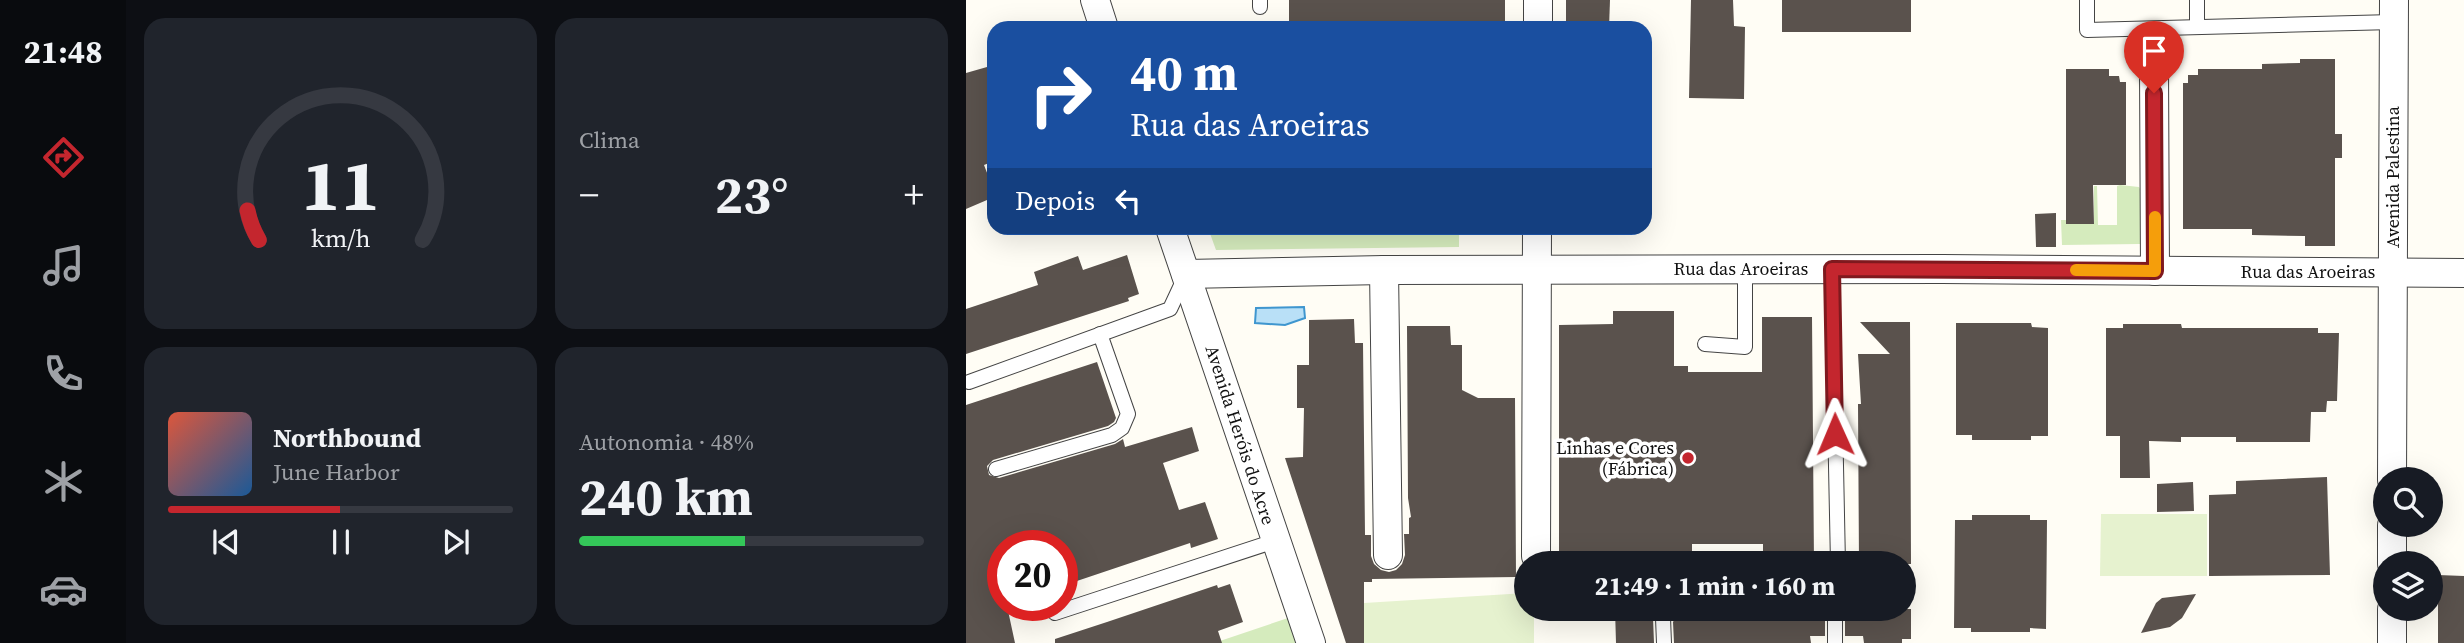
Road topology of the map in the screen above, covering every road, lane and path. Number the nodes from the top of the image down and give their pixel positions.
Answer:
1 (1095, 0) edge
2 (1538, 0) edge
3 (2087, 0) edge
4 (2197, 0) edge
5 (2393, 11) edge
6 (1102, 21) edge
7 (1538, 21) edge
8 (2197, 27) junction
9 (2154, 68) dead end
10 (1172, 235) edge
11 (1537, 235) edge
12 (1745, 269) junction
13 (1832, 269) junction
14 (1384, 270) junction
15 (1537, 270) junction
16 (2155, 271) junction
17 (2392, 272) junction
18 (2464, 273) edge
19 (1186, 274) junction
20 (1100, 334) junction
21 (1705, 344) dead end
22 (970, 382) dead end
23 (2392, 467) edge
24 (996, 469) dead end
25 (1275, 541) junction
26 (1536, 551) edge
27 (1838, 551) edge
28 (1388, 555) dead end
29 (1078, 605) edge
30 (1663, 621) edge
31 (1835, 621) edge
32 (2392, 621) edge
33 (1311, 643) edge
34 (1664, 643) edge
35 (1835, 643) edge
36 (2392, 643) edge

1 - 6 street
2 - 7 street
3 - 8 lane
4 - 8 lane
5 - 8 lane
5 - 17 street, Avenida Palestina
9 - 16 street
10 - 19 street, Avenida Heróis do Acre
11 - 15 street
12 - 13 street, Rua das Aroeiras
12 - 15 street, Rua das Aroeiras
12 - 21 lane
13 - 16 street, Rua das Aroeiras
13 - 27 lane
14 - 15 street, Rua das Aroeiras
14 - 19 street, Rua das Aroeiras
14 - 28 street
15 - 26 street
16 - 17 street, Rua das Aroeiras
17 - 18 street, Rua das Aroeiras
17 - 23 street, Avenida Palestina
19 - 20 lane
19 - 25 street, Avenida Heróis do Acre
20 - 22 lane
20 - 24 lane
25 - 29 lane
25 - 33 street, Avenida Heróis do Acre
30 - 34 lane
31 - 35 lane
32 - 36 street

